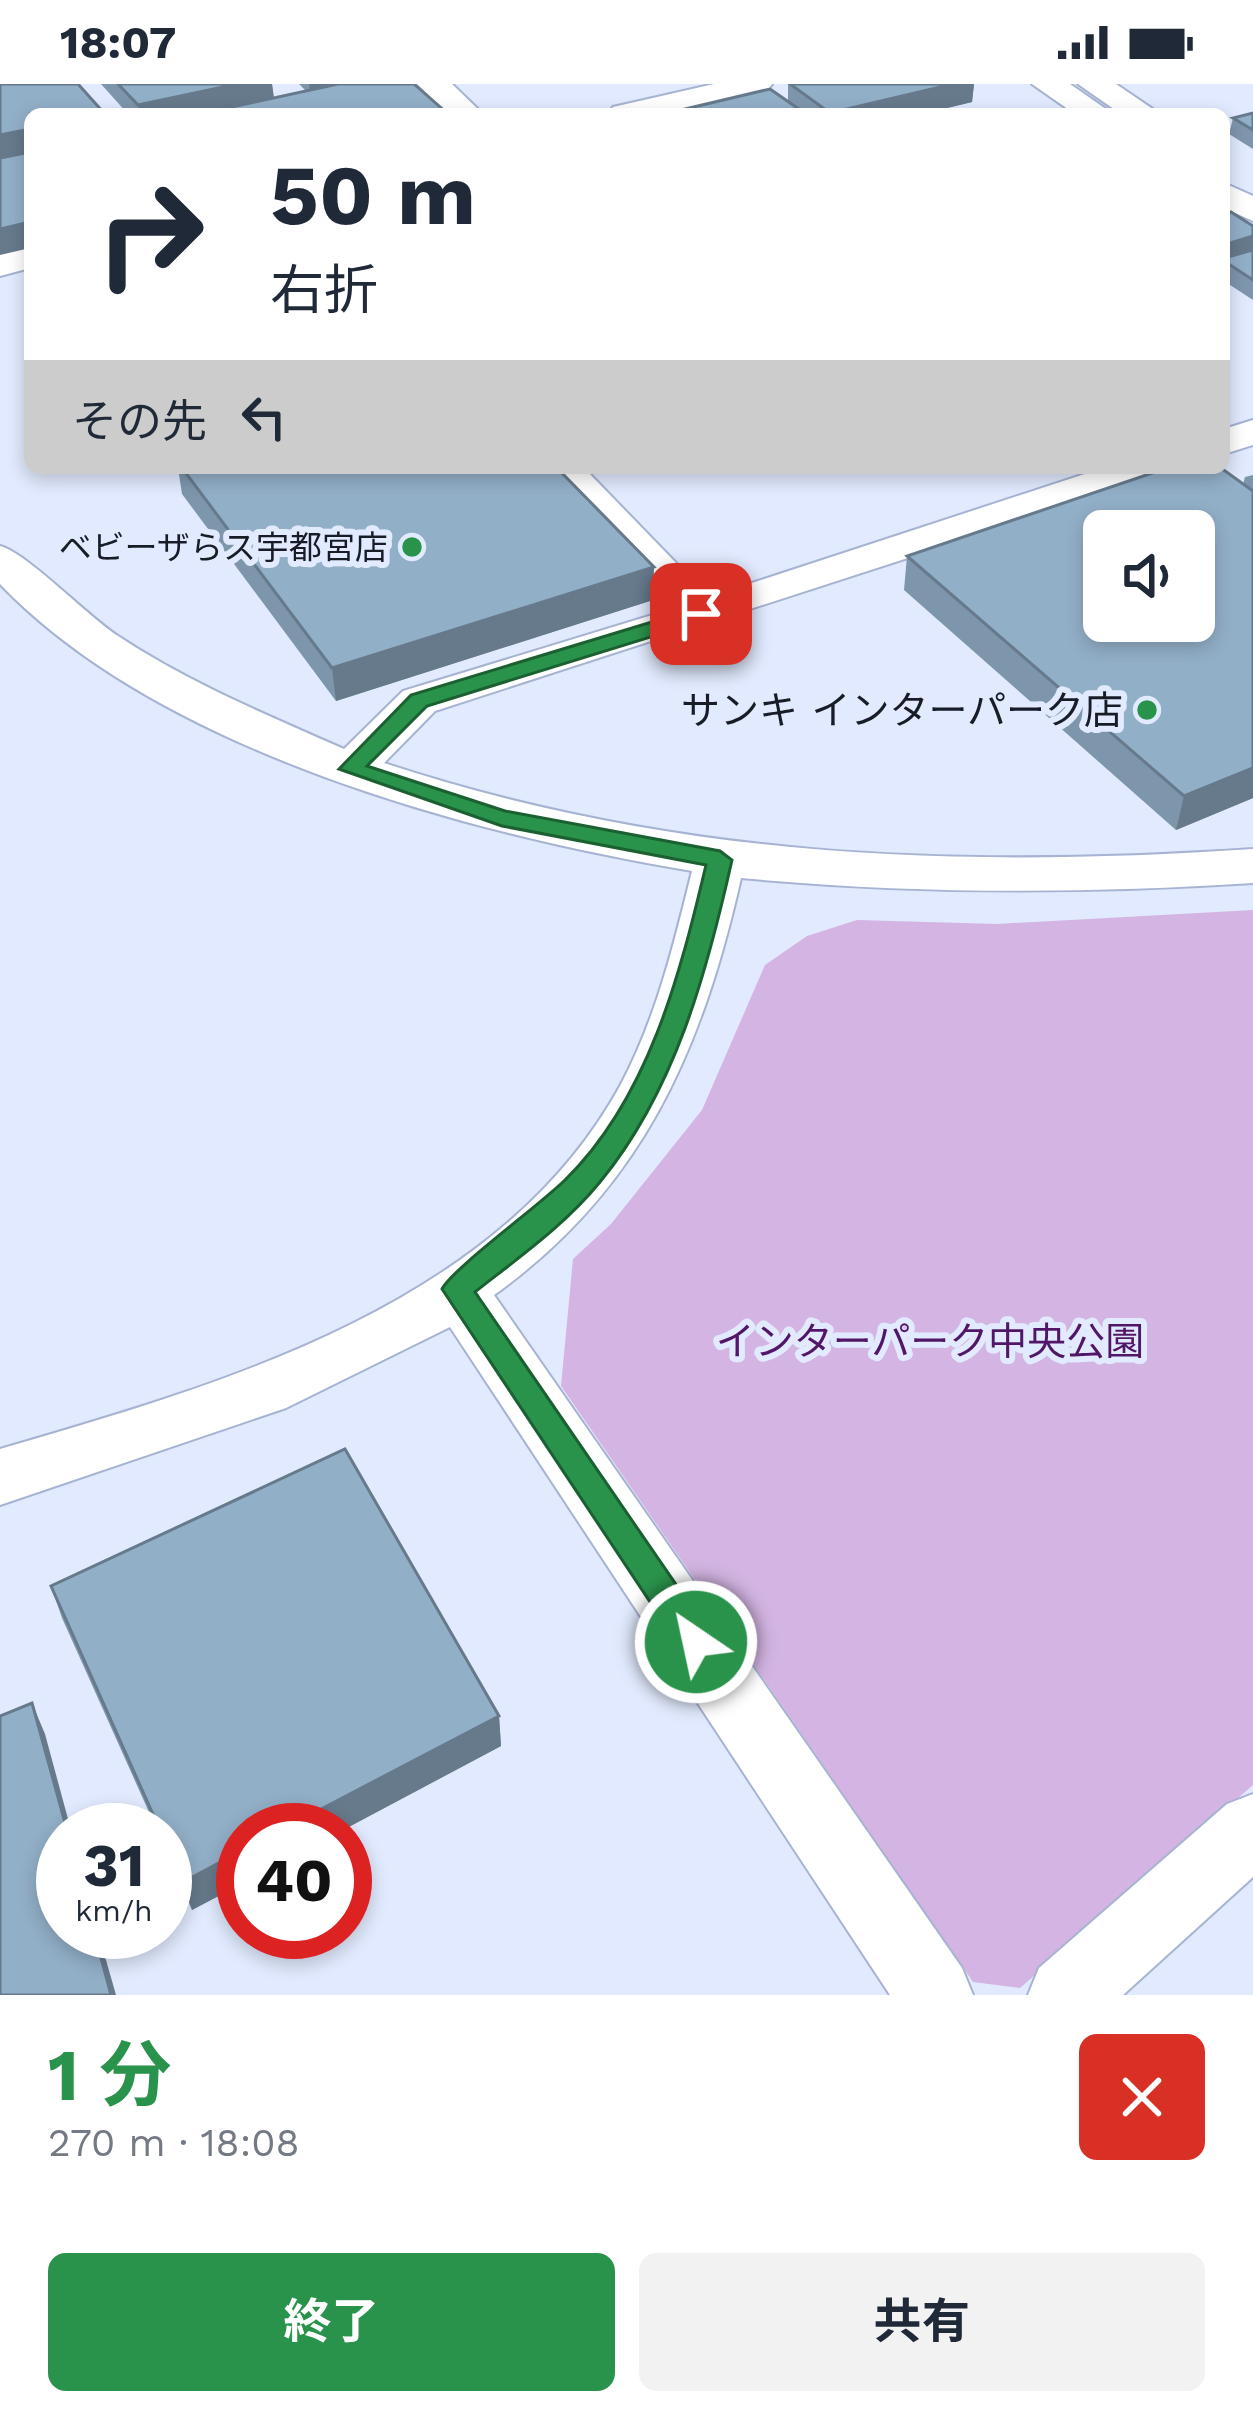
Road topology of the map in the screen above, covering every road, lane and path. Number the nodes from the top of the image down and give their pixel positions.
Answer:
1 (434, 84) edge
2 (757, 84) edge
3 (1048, 84) edge
4 (1087, 105) edge
5 (460, 108) edge
6 (651, 108) edge
7 (567, 474) edge
8 (1126, 474) edge
9 (0, 559) edge
10 (701, 614) junction
11 (351, 769) junction
12 (720, 860) junction
13 (1253, 866) edge
14 (457, 1289) junction
15 (0, 1477) edge
16 (1253, 1829) edge
17 (935, 1995) edge
18 (1066, 1995) edge

1 - 5 street
2 - 6 street
3 - 4 street
7 - 10 street
8 - 10 street
9 - 11 street
10 - 11 street
11 - 12 street
12 - 13 street
12 - 14 street
14 - 15 street
14 - 17 street
16 - 18 street

